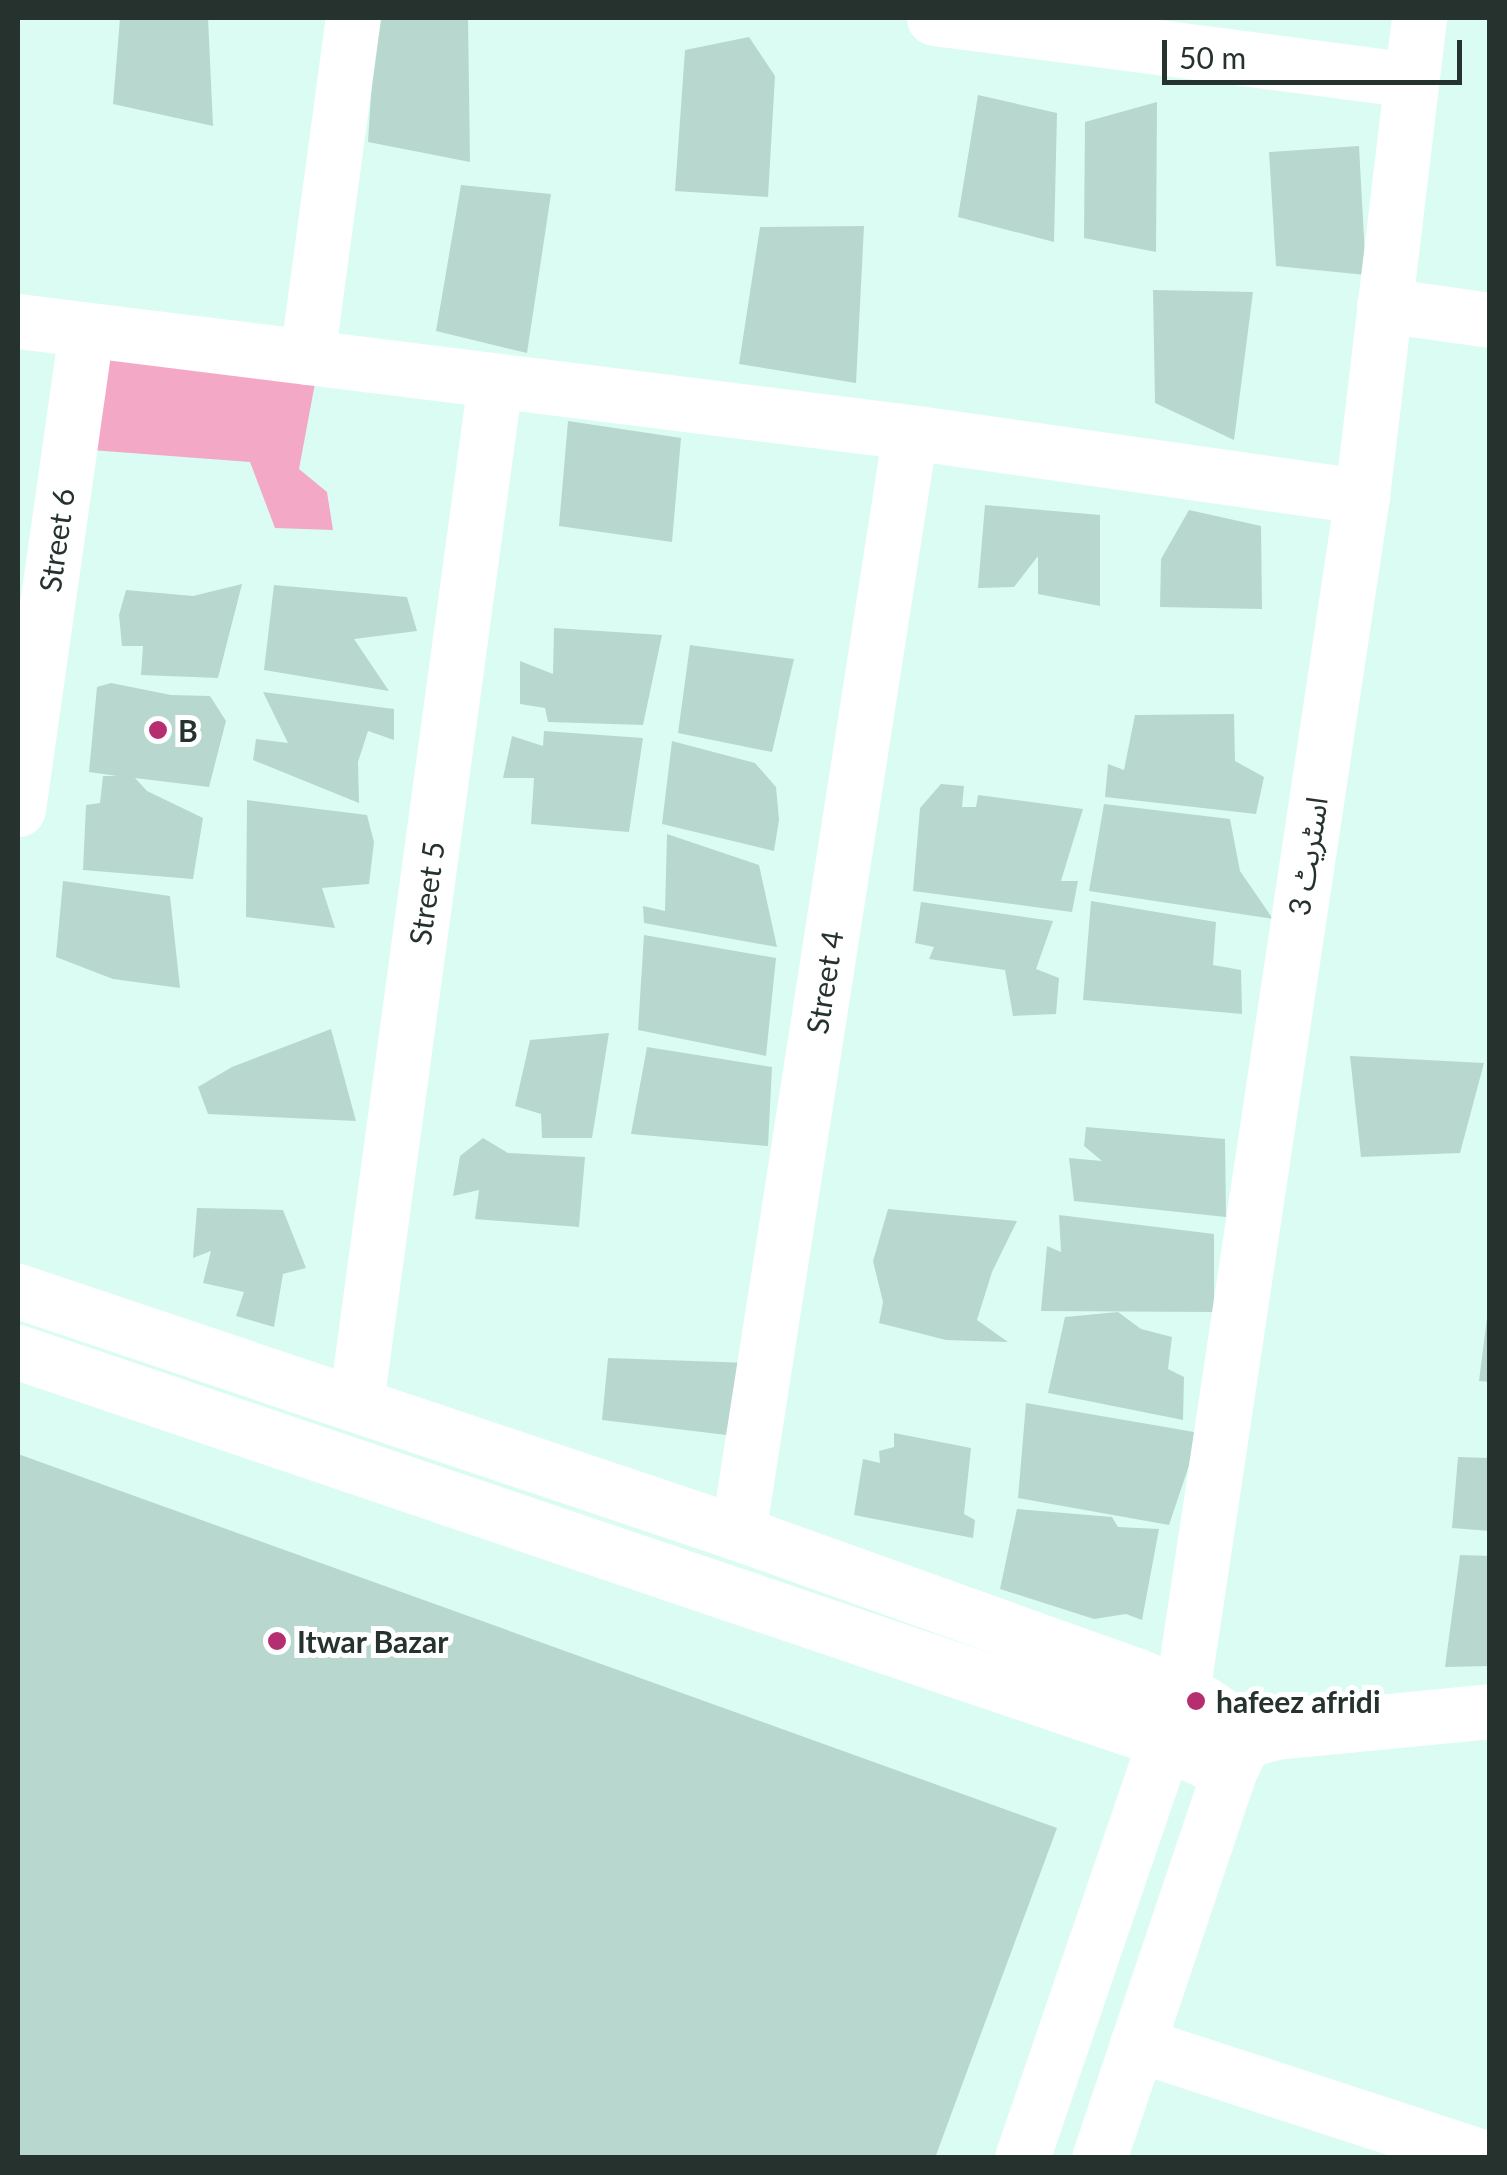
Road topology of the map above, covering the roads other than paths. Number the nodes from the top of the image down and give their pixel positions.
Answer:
1 (352, 18) edge
2 (934, 18) edge
3 (1419, 18) edge
4 (1410, 80) junction
5 (1384, 306) junction
6 (1490, 320) edge
7 (18, 322) edge
8 (86, 332) junction
9 (307, 357) junction
10 (495, 382) junction
11 (910, 432) junction
12 (1362, 496) junction
13 (18, 808) edge
14 (18, 1291) edge
15 (18, 1352) edge
16 (356, 1403) junction
17 (738, 1533) junction
18 (1490, 1711) edge
19 (1173, 1716) junction
20 (1236, 1757) junction
21 (1137, 2044) junction
22 (1022, 2158) edge
23 (1099, 2158) edge
24 (1486, 2158) edge

1 - 9 street
2 - 4 street
3 - 4 street, اسٹریٹ 3
4 - 5 street, اسٹریٹ 3
5 - 6 street
5 - 12 street, اسٹریٹ 3
7 - 8 street
8 - 9 street
8 - 13 street, Street 6
9 - 10 street
10 - 11 street
10 - 16 street, Street 5
11 - 12 street
11 - 17 street, Street 4
12 - 19 street, اسٹریٹ 3
14 - 16 street
15 - 19 street
16 - 17 street
17 - 19 street
18 - 20 street
19 - 20 street
19 - 22 street, اسٹریٹ 3
20 - 21 street
21 - 23 street
21 - 24 street

